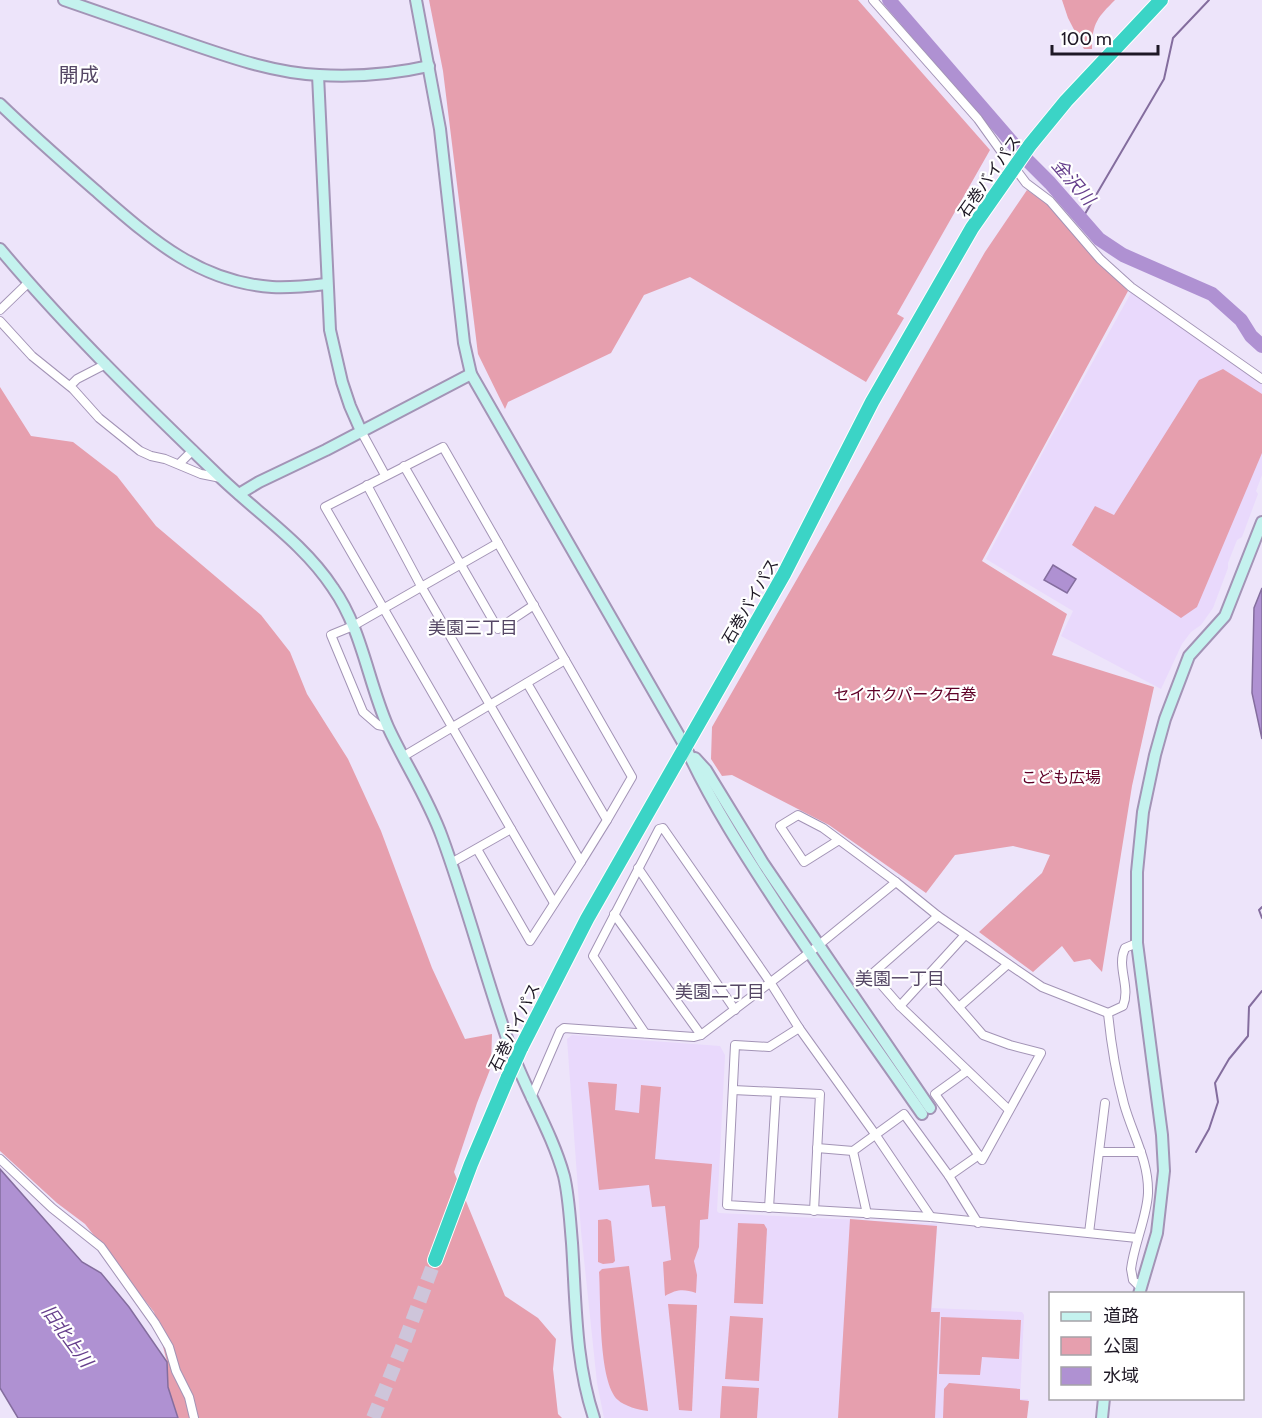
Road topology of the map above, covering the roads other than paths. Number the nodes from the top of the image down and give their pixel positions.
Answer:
1 (64, 0) edge
2 (416, 0) edge
3 (873, 0) edge
4 (1161, 0) edge
5 (429, 66) junction
6 (318, 75) junction
7 (0, 104) edge
8 (1013, 164) junction
9 (0, 249) edge
10 (29, 282) junction
11 (326, 284) junction
12 (0, 310) edge
13 (0, 321) edge
14 (106, 364) junction
15 (471, 374) junction
16 (1262, 379) edge
17 (70, 387) junction
18 (361, 431) junction
19 (193, 450) junction
20 (180, 464) junction
21 (404, 466) junction
22 (385, 475) junction
23 (222, 479) junction
24 (367, 485) junction
25 (239, 494) junction
26 (1262, 522) edge
27 (498, 543) junction
28 (459, 565) junction
29 (421, 586) junction
30 (534, 605) junction
31 (383, 608) junction
32 (353, 626) junction
33 (565, 660) junction
34 (527, 683) junction
35 (490, 704) junction
36 (452, 726) junction
37 (388, 727) junction
38 (685, 746) junction
39 (404, 756) junction
40 (607, 820) junction
41 (511, 829) junction
42 (839, 840) junction
43 (477, 849) junction
44 (581, 862) junction
45 (451, 863) junction
46 (638, 868) junction
47 (896, 882) junction
48 (554, 903) junction
49 (614, 914) junction
50 (938, 916) junction
51 (965, 935) junction
52 (1137, 942) junction
53 (819, 944) junction
54 (809, 953) junction
55 (1008, 964) junction
56 (930, 974) junction
57 (770, 982) junction
58 (900, 1006) junction
59 (959, 1007) junction
60 (735, 1010) junction
61 (1108, 1013) junction
62 (799, 1028) junction
63 (645, 1033) junction
64 (700, 1035) junction
65 (967, 1071) junction
66 (733, 1090) junction
67 (776, 1092) junction
68 (531, 1099) junction
69 (940, 1101) junction
70 (1105, 1103) dead end
71 (1010, 1110) junction
72 (926, 1111) junction
73 (911, 1121) junction
74 (875, 1134) junction
75 (817, 1148) junction
76 (853, 1151) junction
77 (1101, 1152) junction
78 (1141, 1152) junction
79 (979, 1155) junction
80 (0, 1159) edge
81 (949, 1176) junction
82 (769, 1208) junction
83 (814, 1211) junction
84 (867, 1214) junction
85 (931, 1217) junction
86 (978, 1223) junction
87 (1089, 1233) junction
88 (1137, 1238) junction
89 (435, 1260) tunnel mouth
90 (1140, 1291) edge
91 (1104, 1400) edge
92 (194, 1418) edge
93 (594, 1418) edge
94 (1102, 1418) edge

1 - 6 street
2 - 5 street
3 - 8 street
4 - 8 highway, 石巻バイパス
5 - 6 street
5 - 15 street
6 - 11 street
7 - 11 street
8 - 16 street
8 - 38 highway, 石巻バイパス
9 - 10 street
10 - 12 street
10 - 14 street
11 - 18 street
13 - 17 street
14 - 17 street
14 - 19 street
15 - 18 street
15 - 38 street
17 - 20 street
18 - 22 street
18 - 25 street
19 - 20 street
19 - 23 street
20 - 23 street
21 - 22 street
21 - 27 street
21 - 28 street
22 - 24 street
23 - 25 street
24 - 29 street
24 - 31 street
25 - 32 street
26 - 52 street
27 - 28 street
27 - 30 street
28 - 29 street
28 - 30 street
29 - 31 street
29 - 35 street
30 - 33 street
31 - 32 street
31 - 36 street
32 - 37 street
32 - 37 street
33 - 34 street
33 - 40 street
34 - 35 street
34 - 40 street
35 - 36 street
35 - 44 street
36 - 39 street
36 - 41 street
37 - 39 street
38 - 53 street
38 - 54 street
38 - 89 highway, 石巻バイパス, bridge
39 - 45 street
40 - 44 street
41 - 43 street
41 - 48 street
42 - 42 street
42 - 47 street
43 - 45 street
43 - 48 street
44 - 48 street
45 - 68 street
46 - 49 street
46 - 57 street
46 - 60 street
47 - 50 street
47 - 53 street
49 - 63 street
49 - 64 street
50 - 51 street
50 - 58 street
51 - 55 street
51 - 56 street
52 - 61 street
52 - 90 street
53 - 54 street
53 - 72 street
54 - 57 street
54 - 72 street
55 - 59 street
55 - 61 street
56 - 58 street
56 - 59 street
57 - 60 street
57 - 62 street
58 - 65 street
59 - 71 street
60 - 64 street
61 - 78 street
62 - 66 street
62 - 74 street
63 - 64 street
63 - 68 street
65 - 69 street
65 - 71 street
66 - 67 street
66 - 82 street
67 - 75 street
67 - 82 street
68 - 93 street
69 - 72 street
69 - 79 street
70 - 77 street
71 - 79 street
72 - 73 street
73 - 74 street
73 - 81 street
74 - 76 street
74 - 85 street
75 - 76 street
75 - 83 street
76 - 84 street
77 - 78 street
77 - 87 street
78 - 88 street
79 - 81 street
80 - 92 street
81 - 86 street
82 - 83 street
83 - 84 street
84 - 85 street
85 - 86 street
86 - 87 street
87 - 88 street
88 - 90 street
91 - 94 street

